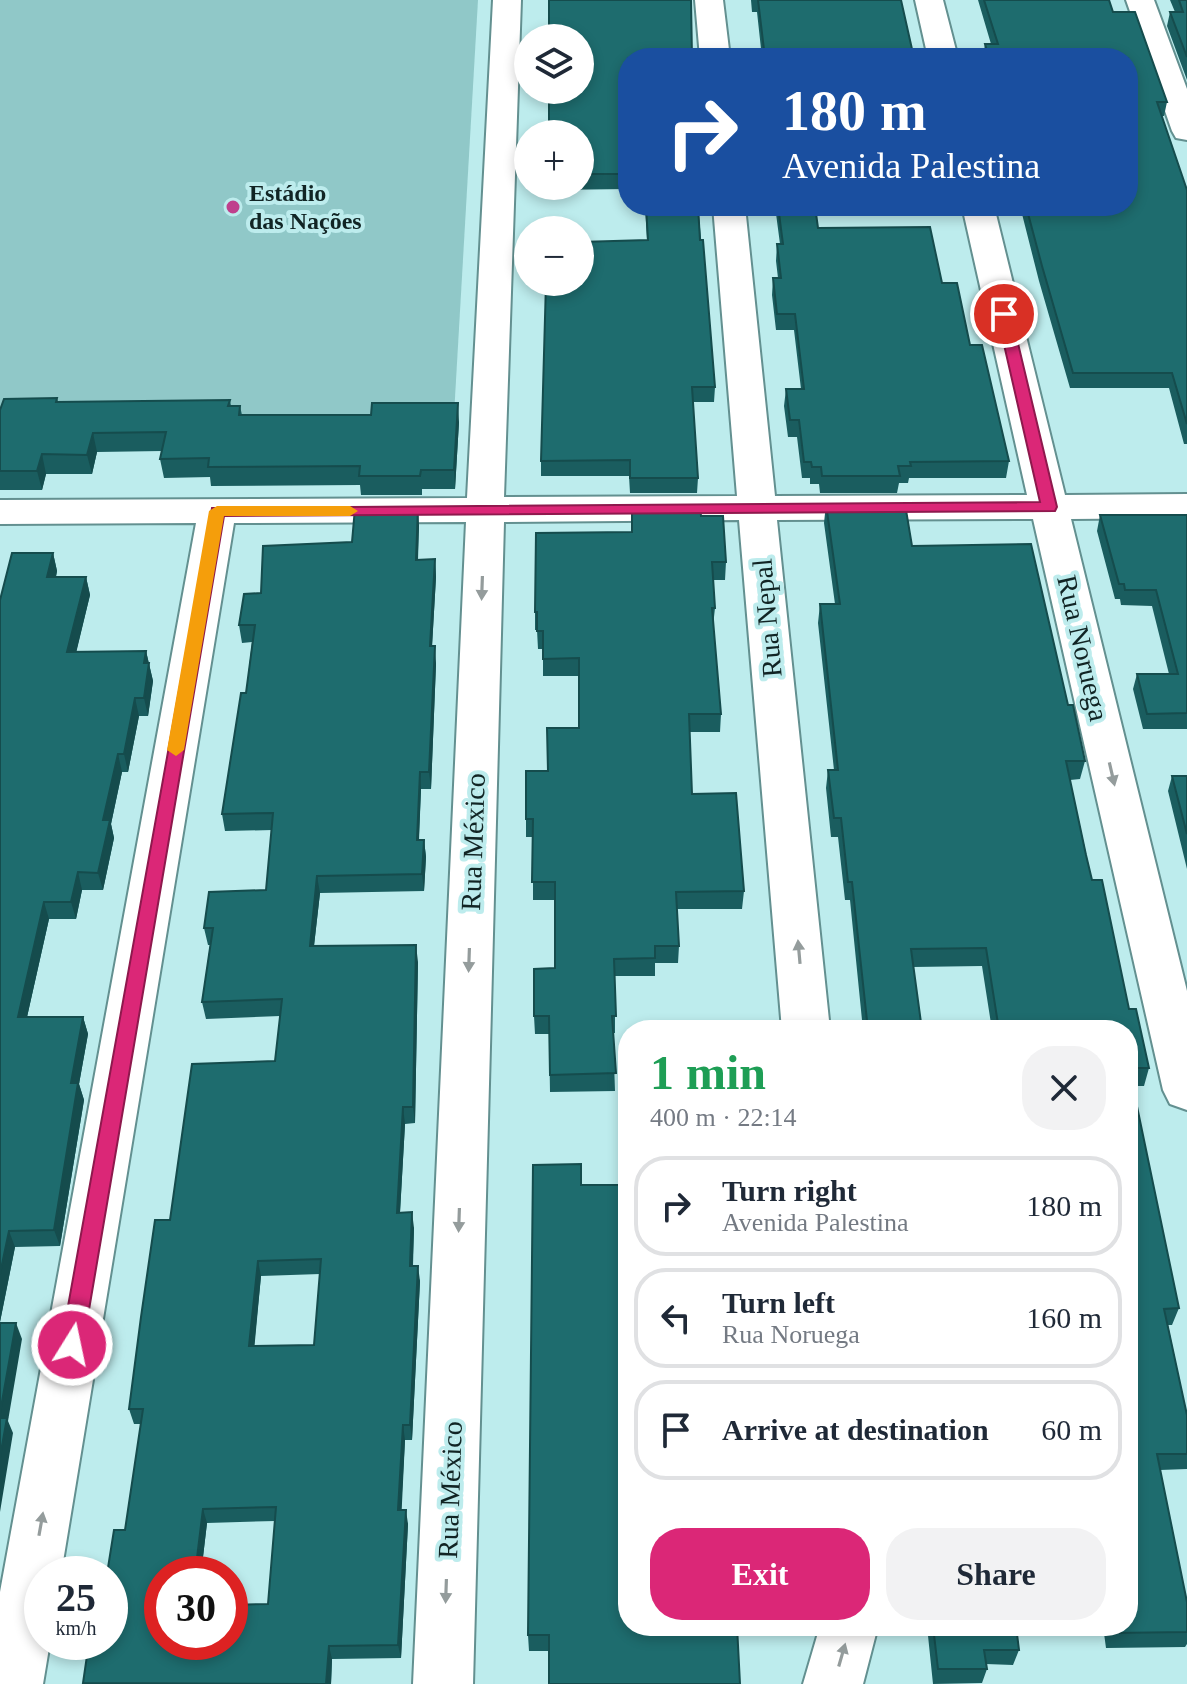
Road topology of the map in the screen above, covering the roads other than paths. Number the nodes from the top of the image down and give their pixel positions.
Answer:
1 (507, 0) edge
2 (709, 0) edge
3 (929, 0) edge
4 (1140, 0) edge
5 (714, 48) edge
6 (941, 48) edge
7 (1187, 131) edge
8 (730, 216) edge
9 (980, 216) edge
10 (1187, 506) edge
11 (1049, 507) junction
12 (757, 509) junction
13 (485, 510) junction
14 (217, 511) junction
15 (0, 512) edge
16 (805, 1020) edge
17 (1187, 1090) edge
18 (846, 1636) edge
19 (13, 1684) edge
20 (443, 1684) edge
21 (833, 1684) edge

1 - 13 street, Rua México
2 - 5 street
3 - 6 street
4 - 7 street
8 - 12 street, Rua Nepal
9 - 11 street, Rua Noruega
10 - 11 street
11 - 12 street
11 -> 17 street, Rua Noruega
12 - 13 street
16 -> 12 street, Rua Nepal
13 - 14 street
13 -> 20 street, Rua México
14 - 15 street
19 -> 14 street
21 -> 18 street

